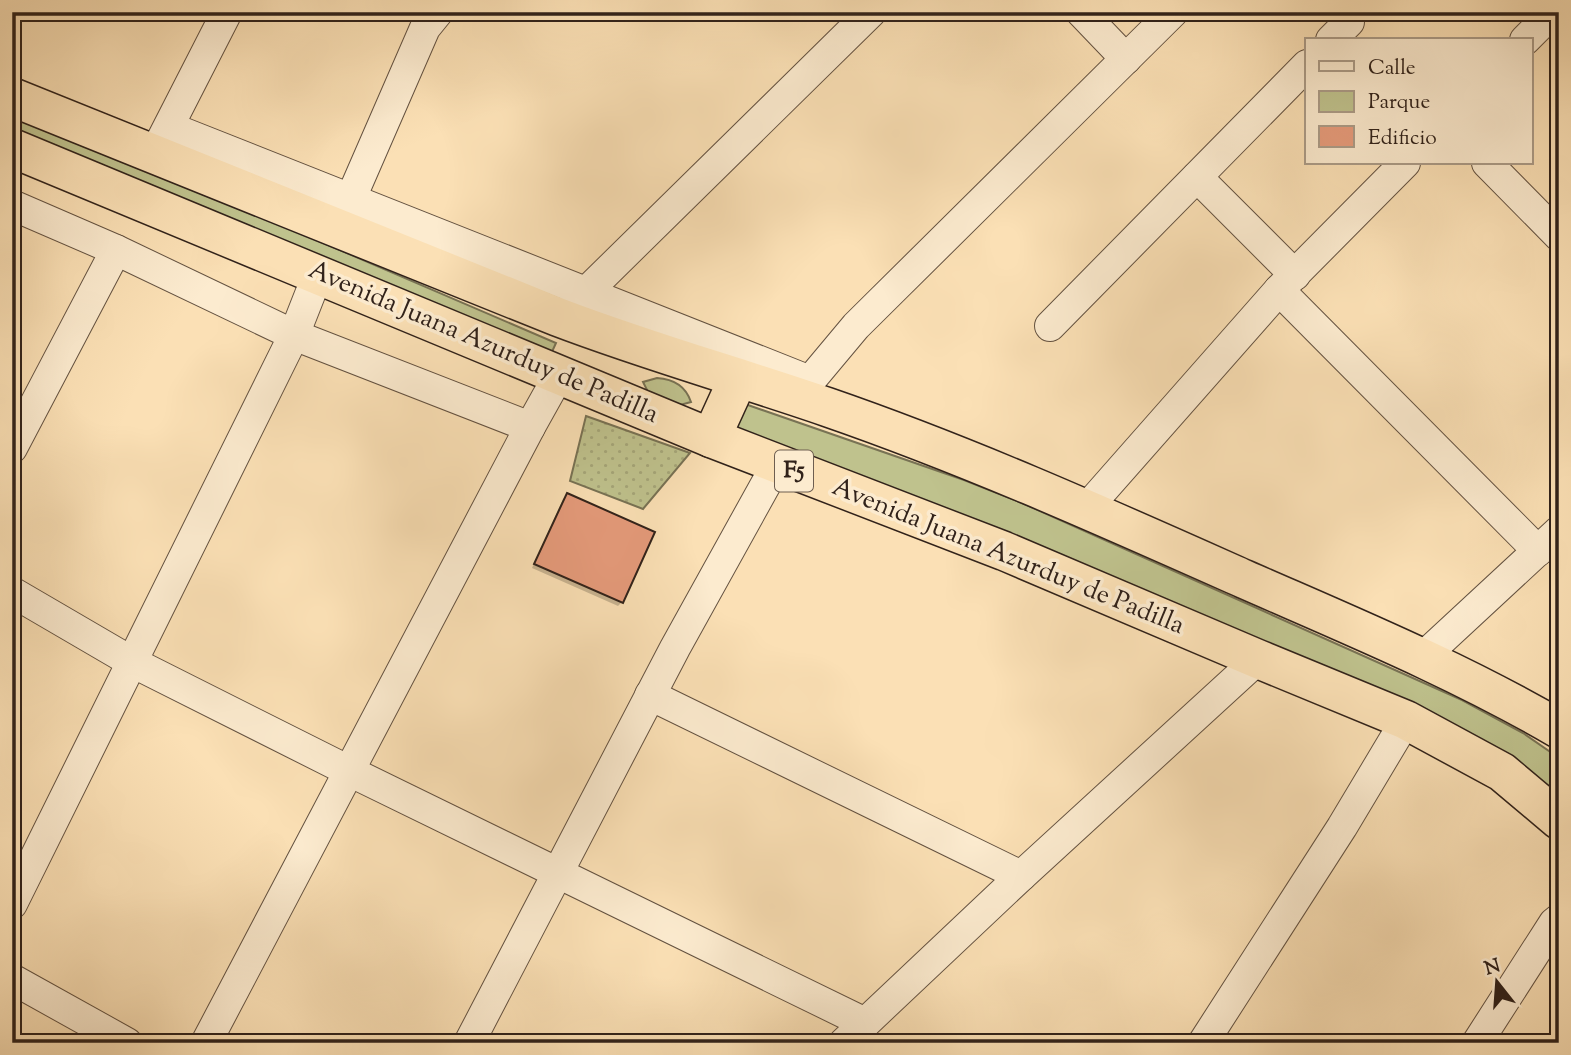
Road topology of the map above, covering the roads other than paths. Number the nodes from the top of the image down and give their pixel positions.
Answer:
1 (227, 12) edge
2 (438, 12) edge
3 (871, 12) edge
4 (1081, 12) edge
5 (1173, 12) edge
6 (1553, 12) edge
7 (1527, 38) edge
8 (1126, 59) junction
9 (1305, 67) edge
10 (12, 97) edge
11 (161, 141) junction
12 (12, 149) edge
13 (1404, 164) edge
14 (1488, 164) edge
15 (1197, 177) junction
16 (351, 198) junction
17 (12, 205) edge
18 (1559, 236) edge
19 (116, 250) junction
20 (318, 274) junction
21 (1287, 282) junction
22 (588, 291) junction
23 (558, 317) junction
24 (1050, 326) dead end
25 (294, 335) junction
26 (627, 343) junction
27 (559, 376) junction
28 (738, 379) junction
29 (810, 381) junction
30 (603, 394) junction
31 (530, 427) junction
32 (711, 438) junction
33 (12, 449) edge
34 (777, 464) junction
35 (1086, 509) junction
36 (1548, 541) edge
37 (12, 592) edge
38 (1422, 658) junction
39 (1258, 659) junction
40 (132, 662) junction
41 (650, 695) junction
42 (1406, 720) junction
43 (1559, 729) edge
44 (349, 771) junction
45 (1559, 820) edge
46 (558, 873) junction
47 (1021, 876) junction
48 (12, 904) edge
49 (1559, 919) edge
50 (12, 979) edge
51 (854, 1033) edge
52 (127, 1043) edge
53 (206, 1043) edge
54 (469, 1043) edge
55 (1203, 1043) edge
56 (1477, 1043) edge

1 - 11 street
2 - 16 street
3 - 22 street
4 - 8 street
5 - 8 street
6 - 7 street
8 - 29 street
9 - 15 street
10 - 11 highway, Avenida Juana Azurduy de Padilla
11 - 16 street
11 - 23 highway, Avenida Juana Azurduy de Padilla
12 - 20 highway, Avenida Juana Azurduy de Padilla / F5
13 - 21 street
14 - 18 street
15 - 21 street
15 - 24 street
16 - 22 street
17 - 19 street
19 - 25 street
19 - 33 street
20 - 25 street
20 - 27 highway, Avenida Juana Azurduy de Padilla / F5
21 - 35 street
21 - 36 street
22 - 23 street
22 - 29 street
23 - 26 highway, Avenida Juana Azurduy de Padilla
25 - 31 street
25 - 40 street
26 - 28 highway, Avenida Juana Azurduy de Padilla
26 - 30 highway
27 - 30 highway, Avenida Juana Azurduy de Padilla / F5
27 - 31 street
28 - 29 street
28 - 32 highway
28 - 35 highway, Avenida Juana Azurduy de Padilla
30 - 32 highway, Avenida Juana Azurduy de Padilla / F5
31 - 44 street
32 - 34 highway, Avenida Juana Azurduy de Padilla / F5
34 - 39 highway, Avenida Juana Azurduy de Padilla / F5
34 - 41 street
35 - 38 highway, Avenida Juana Azurduy de Padilla
36 - 38 street
37 - 40 street
38 - 43 highway, Avenida Juana Azurduy de Padilla
39 - 42 highway, Avenida Juana Azurduy de Padilla / F5
39 - 47 street
40 - 44 street
40 - 48 street
41 - 46 street
41 - 47 street
42 - 45 highway, Avenida Juana Azurduy de Padilla / F5
42 - 55 street
44 - 46 street
44 - 53 street
46 - 51 street
46 - 54 street
47 - 51 street
49 - 56 street
50 - 52 street

